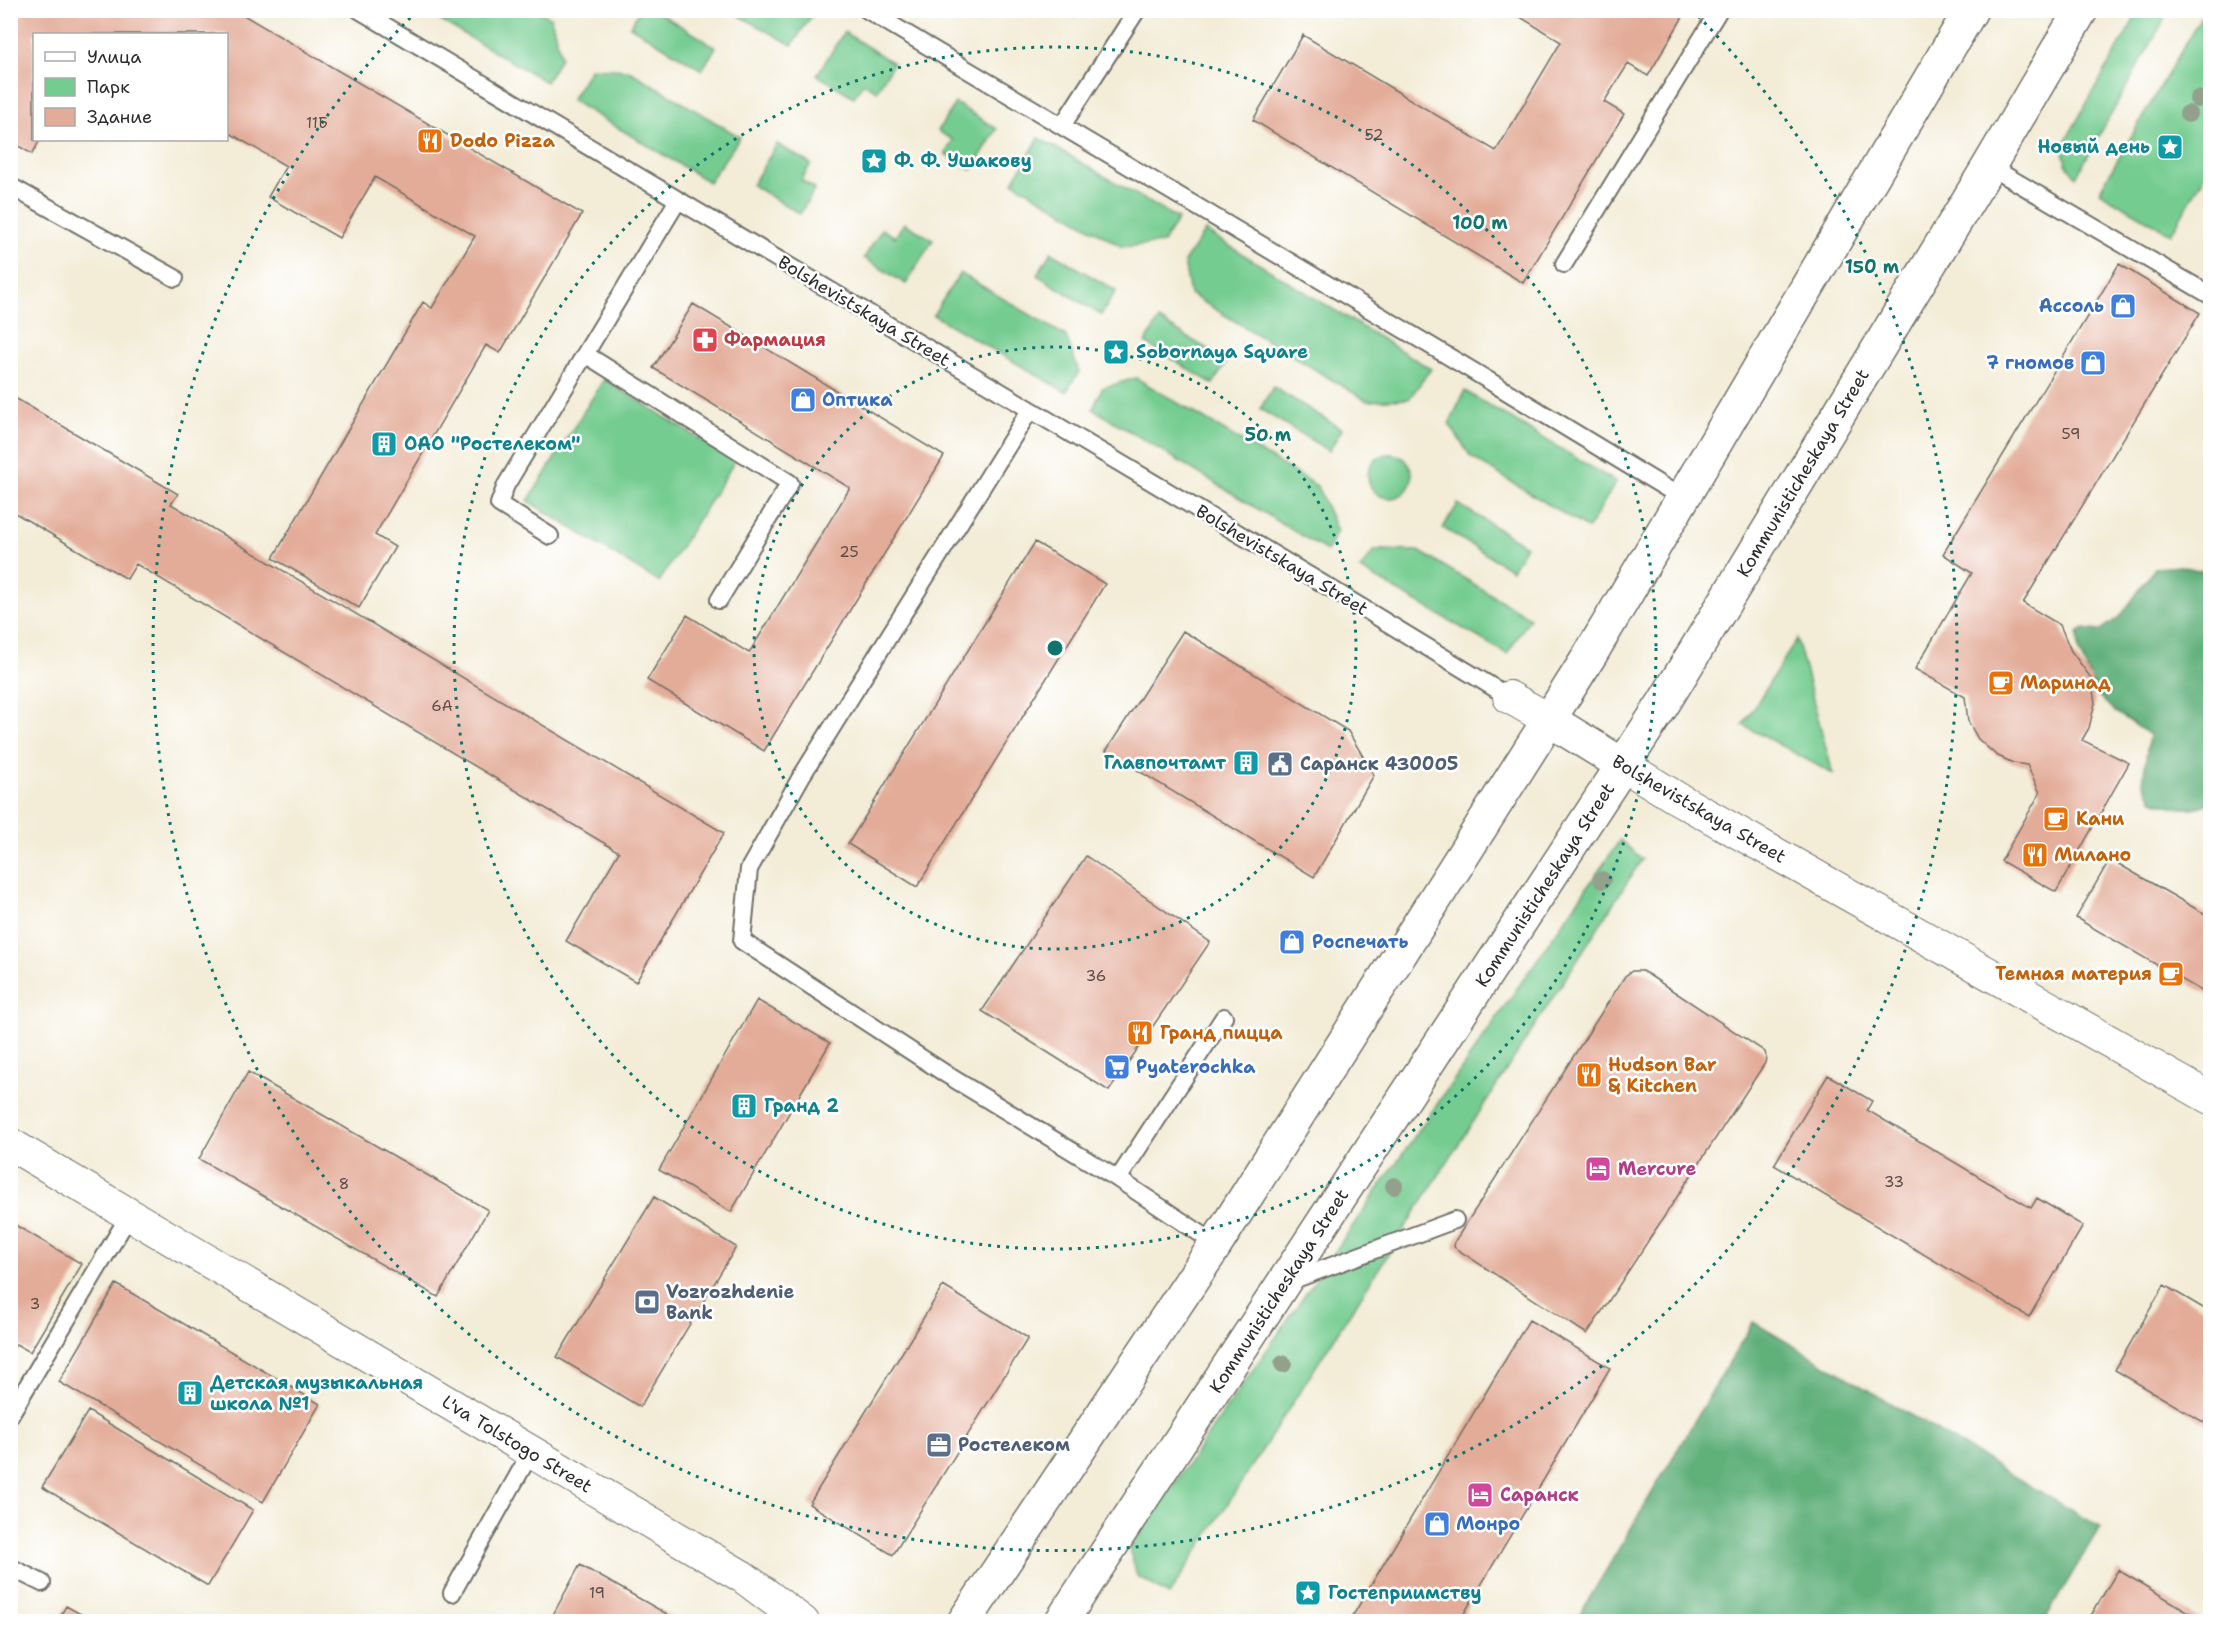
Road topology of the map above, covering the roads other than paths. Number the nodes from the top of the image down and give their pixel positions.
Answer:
1 (359, 10) edge
2 (867, 10) edge
3 (1137, 10) edge
4 (1719, 10) edge
5 (1971, 10) edge
6 (2081, 10) edge
7 (1062, 126) junction
8 (1989, 166) junction
9 (10, 186) edge
10 (678, 200) junction
11 (1564, 264) dead end
12 (175, 278) dead end
13 (2211, 295) edge
14 (585, 354) junction
15 (1030, 410) junction
16 (1684, 499) junction
17 (550, 536) dead end
18 (719, 600) dead end
19 (1509, 697) joint
20 (1548, 719) junction
21 (1623, 765) junction
22 (1224, 1017) dead end
23 (2211, 1098) edge
24 (10, 1144) edge
25 (1118, 1179) junction
26 (130, 1214) junction
27 (1455, 1220) dead end
28 (1216, 1244) junction
29 (1284, 1283) junction
30 (10, 1415) edge
31 (531, 1452) junction
32 (10, 1567) edge
33 (42, 1583) dead end
34 (452, 1593) dead end
35 (802, 1622) edge
36 (964, 1622) edge
37 (1061, 1622) edge

1 - 10 lane, Bolshevistskaya Street
2 - 7 lane
3 - 7 lane
4 - 11 lane
5 - 16 main road
6 - 8 main road, Kommunisticheskaya Street
7 - 16 lane
8 - 13 lane
8 - 21 main road, Kommunisticheskaya Street
9 - 12 lane
10 - 14 lane
10 - 15 lane, Bolshevistskaya Street
14 - 17 lane
14 - 18 lane
15 - 19 lane, Bolshevistskaya Street
15 - 25 lane
16 - 20 main road
19 - 20 street, Bolshevistskaya Street
20 - 21 main road, Bolshevistskaya Street
20 - 28 main road
21 - 23 street, Bolshevistskaya Street
21 - 29 main road, Kommunisticheskaya Street
22 - 25 lane
24 - 26 street, L'va Tolstogo Street
25 - 28 lane
26 - 30 lane
26 - 31 street, L'va Tolstogo Street
27 - 29 lane
28 - 36 main road
29 - 37 main road, Kommunisticheskaya Street
31 - 34 lane
31 - 35 street, L'va Tolstogo Street
32 - 33 lane

